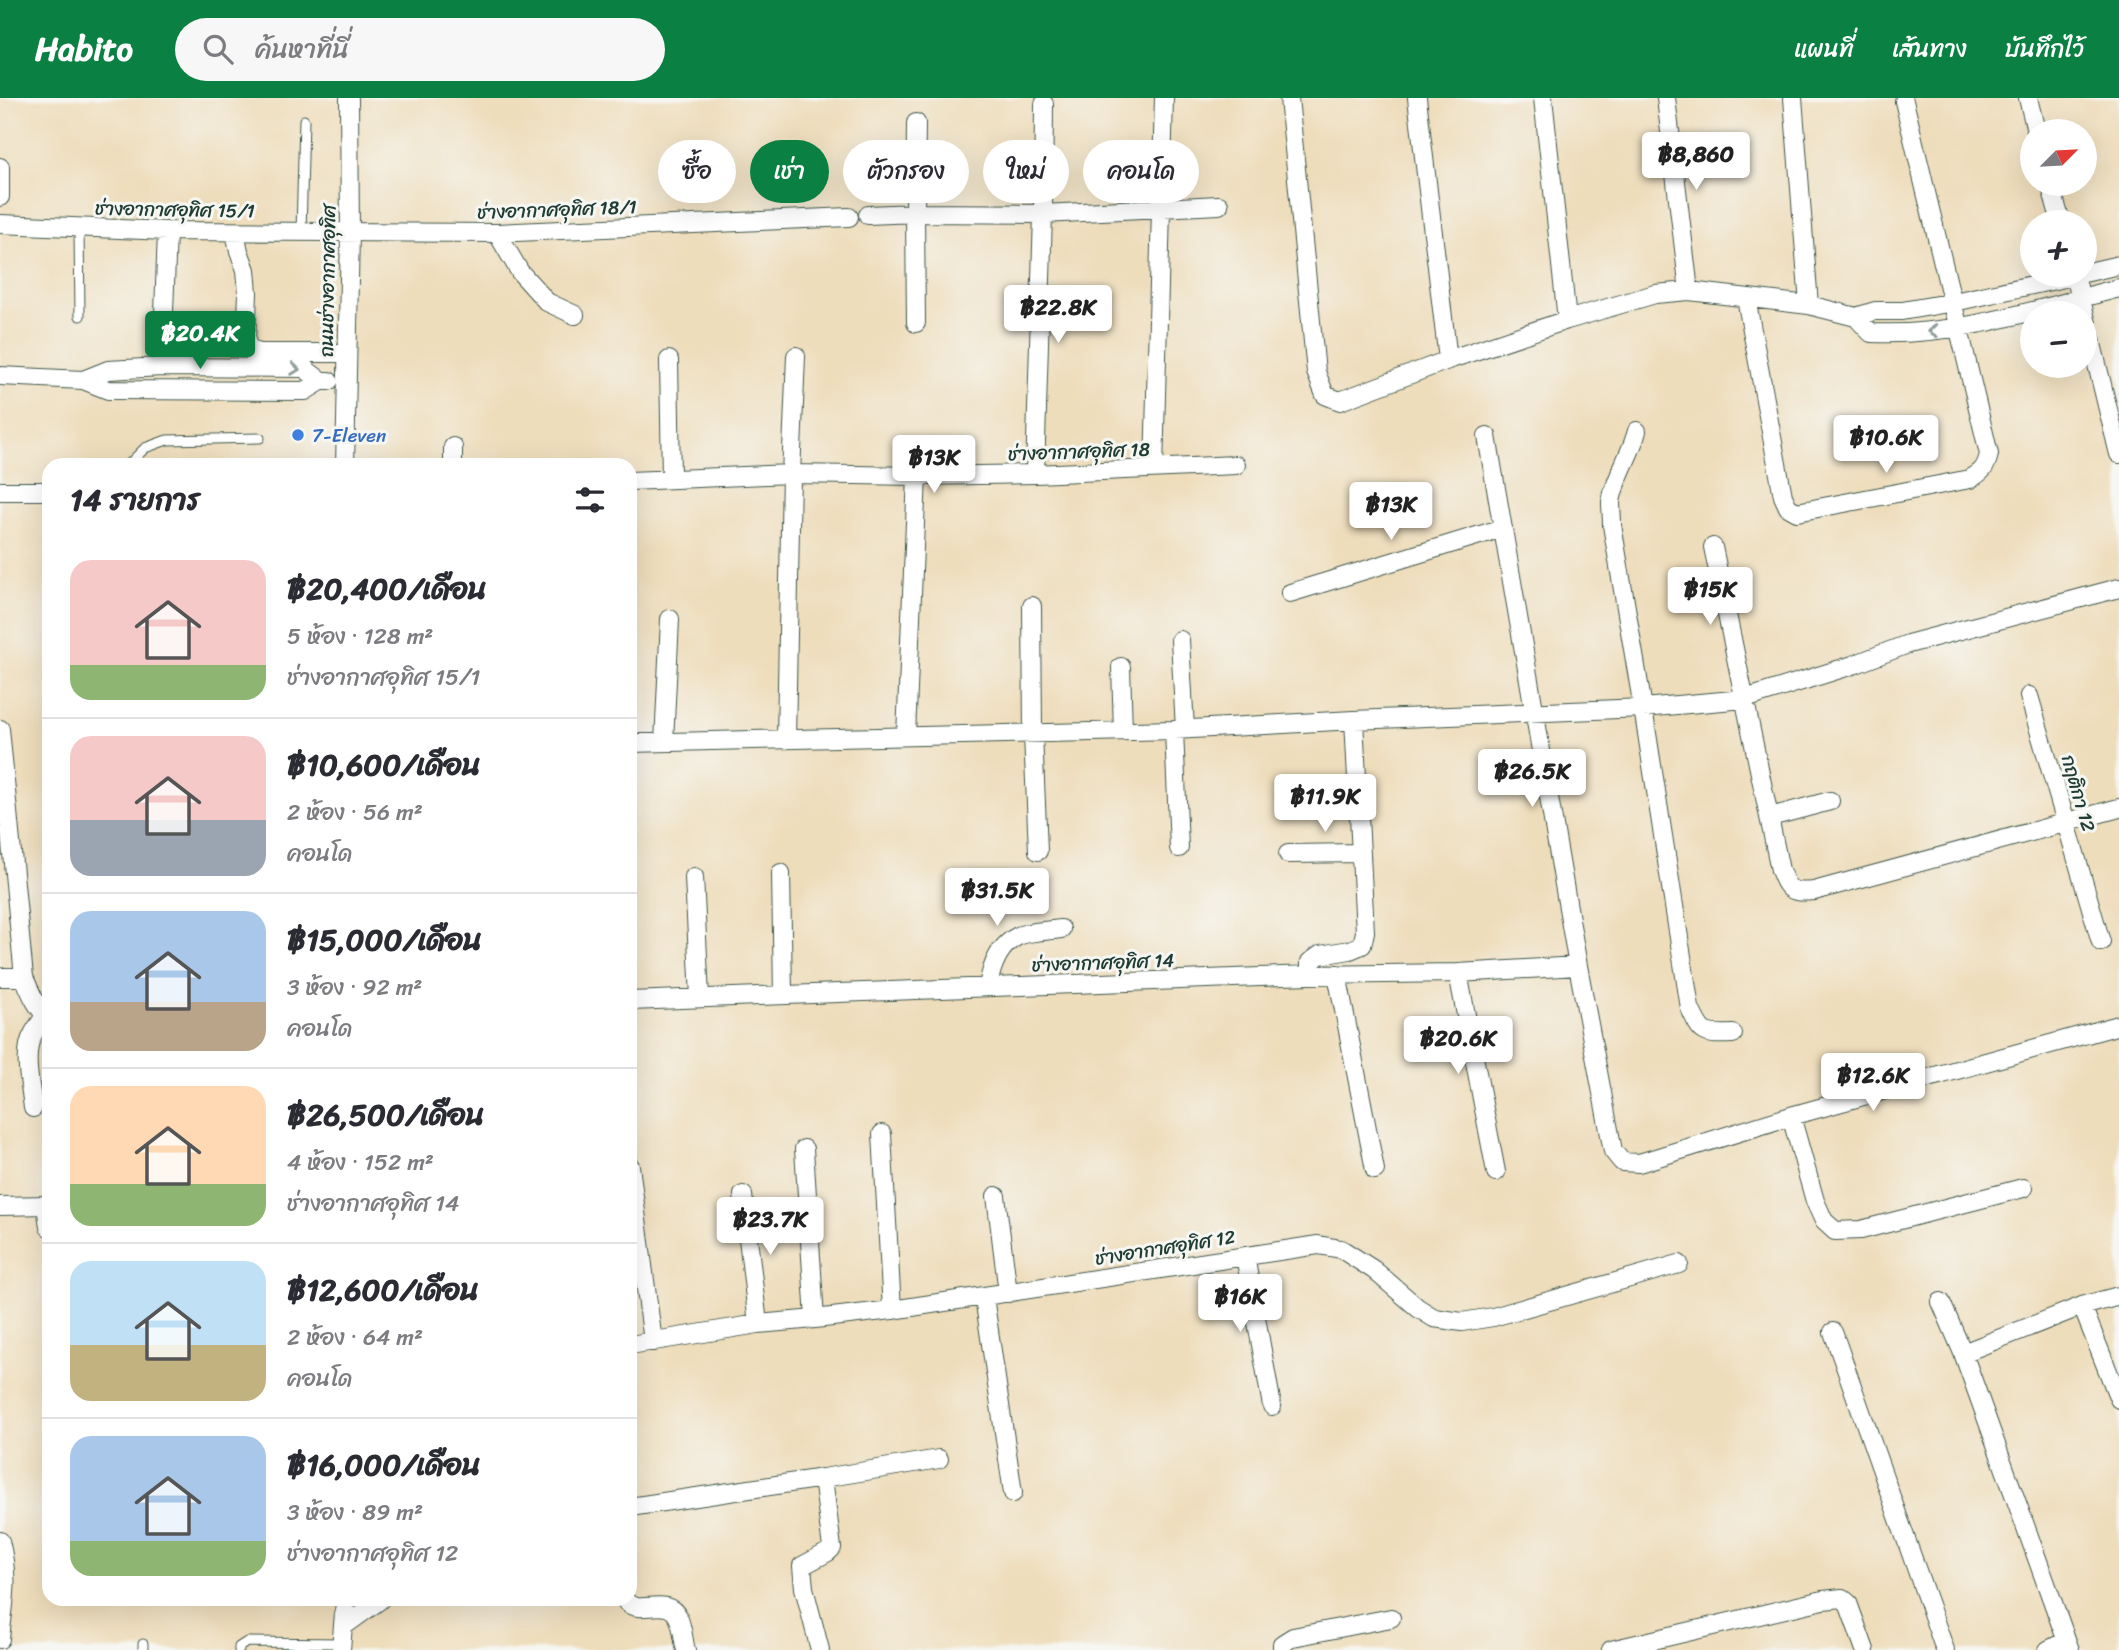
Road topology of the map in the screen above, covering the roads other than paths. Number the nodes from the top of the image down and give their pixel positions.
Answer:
1 (349, 98) edge
2 (1164, 98) edge
3 (1289, 98) edge
4 (1417, 98) edge
5 (1544, 98) edge
6 (1666, 98) edge
7 (1793, 98) edge
8 (2028, 98) edge
9 (1905, 101) dead end
10 (1044, 104) dead end
11 (2033, 119) edge
12 (304, 120) dead end
13 (916, 122) dead end
14 (0, 167) edge
15 (0, 197) edge
16 (1219, 205) dead end
17 (1161, 208) junction
18 (915, 213) junction
19 (1043, 214) junction
20 (868, 215) dead end
21 (849, 216) dead end
22 (0, 224) edge
23 (79, 228) junction
24 (167, 231) junction
25 (235, 232) junction
26 (301, 232) junction
27 (349, 233) junction
28 (497, 233) junction
29 (2119, 265) edge
30 (2097, 270) edge
31 (2022, 287) edge
32 (2079, 287) edge
33 (2119, 288) edge
34 (1689, 291) junction
35 (2081, 298) junction
36 (1746, 299) junction
37 (1954, 302) junction
38 (1809, 305) junction
39 (575, 315) dead end
40 (80, 316) dead end
41 (1856, 317) junction
42 (1567, 320) junction
43 (916, 324) dead end
44 (1960, 328) junction
45 (347, 354) junction
46 (796, 356) dead end
47 (669, 360) dead end
48 (1448, 360) junction
49 (162, 367) junction
50 (0, 376) edge
51 (83, 380) junction
52 (320, 381) junction
53 (346, 383) junction
54 (1637, 432) dead end
55 (1487, 436) dead end
56 (260, 438) dead end
57 (2119, 454) edge
58 (135, 458) edge
59 (345, 458) edge
60 (1236, 465) dead end
61 (1154, 469) junction
62 (791, 474) junction
63 (1035, 474) junction
64 (917, 476) junction
65 (671, 479) junction
66 (637, 481) edge
67 (0, 491) edge
68 (42, 491) edge
69 (1503, 528) junction
70 (1713, 547) dead end
71 (2119, 588) edge
72 (1290, 593) dead end
73 (1032, 606) dead end
74 (670, 619) dead end
75 (1180, 640) dead end
76 (1121, 667) dead end
77 (2029, 696) dead end
78 (1745, 699) junction
79 (1643, 708) junction
80 (1535, 713) junction
81 (1354, 720) junction
82 (0, 729) edge
83 (1179, 730) junction
84 (1122, 732) junction
85 (1033, 734) junction
86 (906, 736) junction
87 (786, 740) junction
88 (664, 742) junction
89 (637, 743) edge
90 (1830, 801) dead end
91 (2119, 808) edge
92 (1770, 817) junction
93 (2066, 822) junction
94 (1178, 848) dead end
95 (1038, 852) dead end
96 (1361, 853) junction
97 (1288, 854) dead end
98 (781, 873) dead end
99 (694, 877) dead end
100 (1062, 929) dead end
101 (2101, 942) dead end
102 (1578, 967) junction
103 (1458, 973) junction
104 (1310, 975) junction
105 (1336, 975) junction
106 (0, 977) edge
107 (24, 977) junction
108 (988, 987) junction
109 (783, 995) junction
110 (700, 998) junction
111 (637, 1001) edge
112 (42, 1010) edge
113 (42, 1022) edge
114 (2119, 1025) edge
115 (1733, 1034) dead end
116 (33, 1108) dead end
117 (1791, 1116) junction
118 (881, 1134) dead end
119 (804, 1149) dead end
120 (1375, 1170) dead end
121 (1496, 1172) dead end
122 (2023, 1188) dead end
123 (743, 1195) dead end
124 (996, 1196) dead end
125 (42, 1205) edge
126 (0, 1206) edge
127 (637, 1220) edge
128 (1245, 1256) junction
129 (1679, 1264) dead end
130 (1008, 1293) junction
131 (2119, 1296) edge
132 (984, 1297) junction
133 (1941, 1302) dead end
134 (2082, 1306) junction
135 (892, 1310) junction
136 (816, 1319) junction
137 (758, 1324) junction
138 (1833, 1332) dead end
139 (653, 1342) junction
140 (637, 1344) edge
141 (1963, 1353) junction
142 (2119, 1399) edge
143 (1272, 1406) dead end
144 (939, 1459) dead end
145 (823, 1478) junction
146 (1013, 1493) dead end
147 (637, 1506) edge
148 (0, 1541) edge
149 (345, 1606) edge
150 (374, 1606) edge
151 (631, 1606) edge
152 (1391, 1618) dead end
153 (0, 1639) edge
154 (342, 1640) edge
155 (2068, 1646) edge
156 (239, 1650) edge
157 (685, 1650) edge
158 (820, 1650) edge
159 (1282, 1650) edge
160 (1611, 1650) edge
161 (1865, 1650) edge
162 (1945, 1650) edge
163 (2048, 1650) edge

1 - 27 street, ถนนช่างอากาศอุทิศ
2 - 17 street
3 - 48 street
4 - 48 street
5 - 42 street
6 - 34 street
7 - 38 street
8 - 11 street
9 - 37 street
10 - 19 street
12 - 26 lane
13 - 18 street
14 - 15 street
16 - 17 street
17 - 19 street
17 - 61 street
18 - 19 street
18 - 20 street
18 - 43 street
19 - 63 street
21 - 28 street, ช่างอากาศอุทิศ 18/1
22 - 23 street, ช่างอากาศอุทิศ 15/1
23 - 24 street, ช่างอากาศอุทิศ 15/1
23 - 40 lane
24 - 25 street, ช่างอากาศอุทิศ 15/1
24 - 49 street
25 - 26 street, ช่างอากาศอุทิศ 15/1
25 - 45 street
26 - 27 street, ช่างอากาศอุทิศ 15/1
27 - 28 street, ช่างอากาศอุทิศ 18/1
27 - 45 street, ถนนช่างอากาศอุทิศ
28 - 39 street
29 - 30 street
31 - 37 street
32 - 35 street
33 - 35 street
34 - 36 street
34 - 42 street
35 - 44 street
35 - 57 street
36 - 38 street
36 - 44 street
37 - 41 street
37 - 44 street
38 - 41 street
44 -> 41 street
42 - 48 street
45 - 53 street, ถนนช่างอากาศอุทิศ
46 - 62 street
47 - 65 street
49 - 51 street
49 -> 52 street
50 - 51 street
51 - 52 street
52 - 53 street
53 - 59 street, ถนนช่างอากาศอุทิศ
54 - 79 street
55 - 69 street
56 - 58 lane
60 - 61 street, ช่างอากาศอุทิศ 18
61 - 63 street, ช่างอากาศอุทิศ 18
62 - 64 street, ช่างอากาศอุทิศ 18
62 - 65 street, ช่างอากาศอุทิศ 18
62 - 87 street
63 - 64 street, ช่างอากาศอุทิศ 18
64 - 86 street
65 - 66 street, ช่างอากาศอุทิศ 18
67 - 68 street
69 - 72 street
69 - 80 street
70 - 78 street
71 - 78 street
73 - 85 street
74 - 88 street
75 - 83 street
76 - 84 street
77 - 93 street, กฤติกา 12
78 - 79 street
78 - 92 street
79 - 80 street
79 - 115 street
80 - 81 street
80 - 102 street
81 - 83 street
81 - 96 street
82 - 107 street
83 - 84 street
83 - 94 street
84 - 85 street
85 - 86 street
85 - 95 street
86 - 87 street
87 - 88 street
88 - 89 street
90 - 92 street
91 - 93 street
92 - 93 street
93 - 101 street, กฤติกา 12
96 - 97 street
96 - 104 street
98 - 109 street
99 - 110 street
100 - 108 street
102 - 103 street, ช่างอากาศอุทิศ 14
102 - 117 street
103 - 105 street, ช่างอากาศอุทิศ 14
103 - 121 street
104 - 105 street, ช่างอากาศอุทิศ 14
104 - 108 street, ช่างอากาศอุทิศ 14
105 - 120 street
106 - 107 street
107 - 112 street
108 - 109 street, ช่างอากาศอุทิศ 14
109 - 110 street, ช่างอากาศอุทิศ 14
110 - 111 street, ช่างอากาศอุทิศ 14
113 - 116 street
114 - 117 street
117 - 122 street
118 - 135 street
119 - 136 street
123 - 137 street
124 - 130 street
125 - 126 street
127 - 139 street
128 - 129 street, ช่างอากาศอุทิศ 12
128 - 130 street, ช่างอากาศอุทิศ 12
128 - 143 street
130 - 132 street, ช่างอากาศอุทิศ 12
131 - 134 street
132 - 135 street, ช่างอากาศอุทิศ 12
132 - 146 street
133 - 141 street
134 - 141 street
134 - 142 street
135 - 136 street, ช่างอากาศอุทิศ 12
136 - 137 street, ช่างอากาศอุทิศ 12
137 - 139 street, ช่างอากาศอุทิศ 12
138 - 162 street
139 - 140 street, ช่างอากาศอุทิศ 12
141 - 155 street
144 - 145 street
145 - 147 street
145 - 158 street
148 - 153 street
149 - 154 street
150 - 154 street
151 - 157 street
152 - 159 street
154 - 156 lane
155 - 163 street
160 - 161 street

